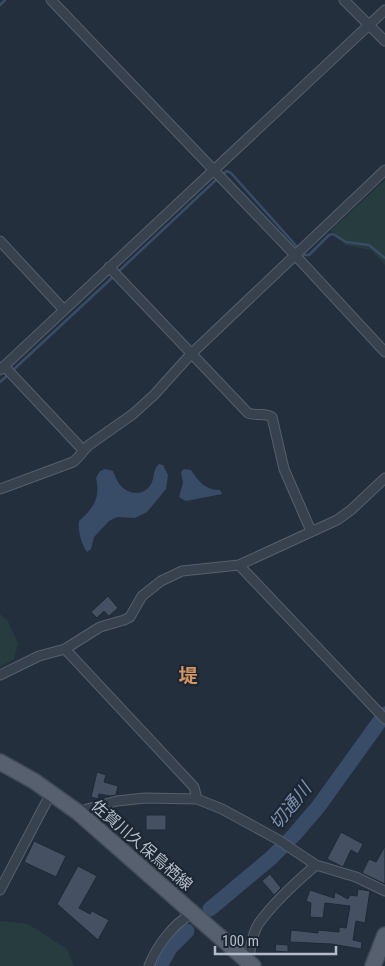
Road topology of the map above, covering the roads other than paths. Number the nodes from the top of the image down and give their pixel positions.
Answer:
1 (50, 0) edge
2 (344, 0) edge
3 (385, 10) edge
4 (369, 25) junction
5 (385, 41) edge
6 (214, 170) junction
7 (385, 170) edge
8 (0, 241) edge
9 (296, 255) junction
10 (109, 268) junction
11 (64, 310) junction
12 (385, 352) edge
13 (191, 354) junction
14 (2, 368) edge
15 (83, 450) junction
16 (385, 478) edge
17 (0, 489) edge
18 (311, 531) junction
19 (239, 565) junction
20 (65, 649) junction
21 (0, 675) edge
22 (385, 719) edge
23 (0, 762) edge
24 (51, 793) junction
25 (197, 798) junction
26 (79, 813) junction
27 (316, 865) junction
28 (0, 890) edge
29 (385, 891) edge
30 (192, 913) junction
31 (385, 935) edge
32 (251, 965) edge
33 (149, 966) edge
34 (373, 966) edge

1 - 6 street
2 - 4 street
3 - 4 street
4 - 5 street
4 - 6 street
6 - 9 street
6 - 10 street
7 - 9 street
8 - 11 street
9 - 12 street
9 - 13 street
10 - 11 street
10 - 13 street
11 - 14 street
13 - 15 street
13 - 18 street
14 - 15 street
15 - 17 street
16 - 18 street
18 - 19 street
19 - 20 street
19 - 22 street
20 - 21 street
20 - 25 street
23 - 24 main road, 佐賀川久保鳥栖線
24 - 26 main road, 佐賀川久保鳥栖線
24 - 28 street
25 - 26 street
25 - 27 street
26 - 30 main road, 佐賀川久保鳥栖線
27 - 29 street
27 - 32 street
30 - 32 main road, 佐賀川久保鳥栖線
30 - 33 street
31 - 34 main road

